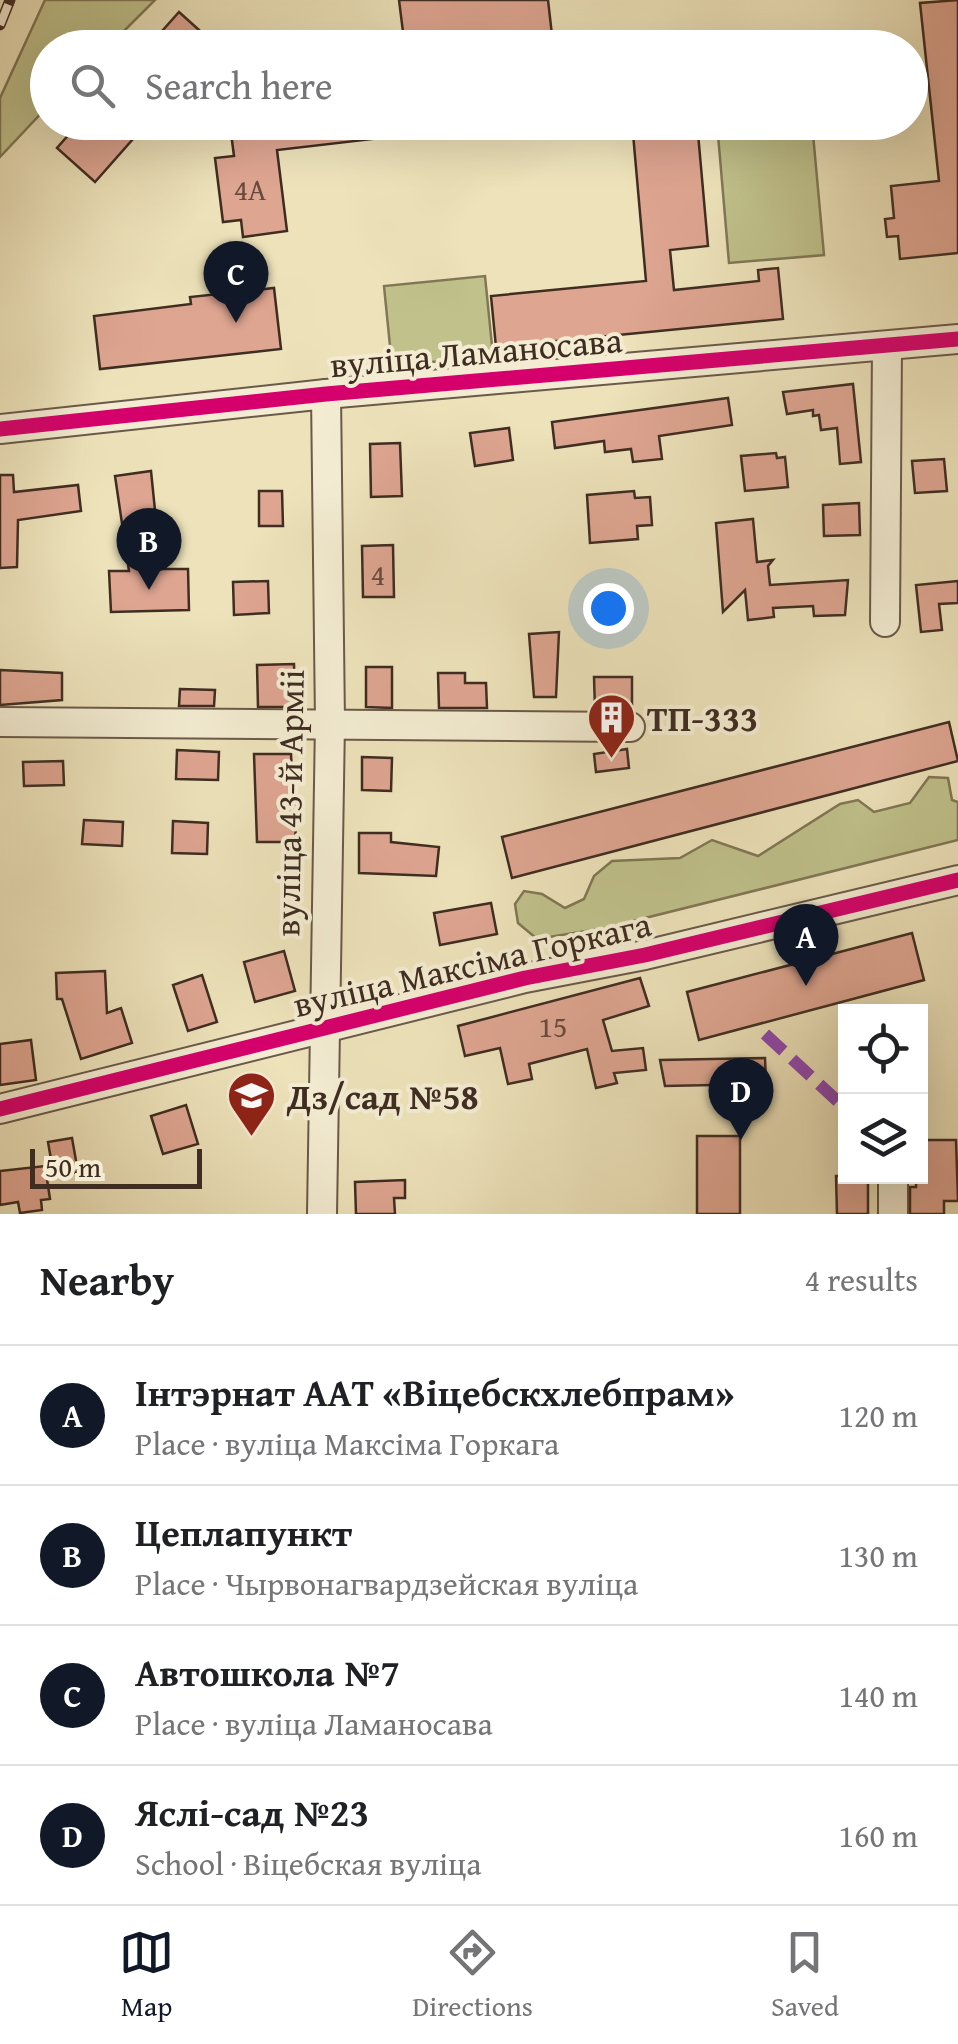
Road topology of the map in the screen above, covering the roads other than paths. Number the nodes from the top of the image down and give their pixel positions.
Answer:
1 (958, 340) edge
2 (887, 347) junction
3 (326, 394) junction
4 (0, 430) edge
5 (885, 622) dead end
6 (0, 722) edge
7 (330, 722) junction
8 (630, 727) dead end
9 (958, 880) edge
10 (322, 1028) junction
11 (0, 1109) edge
12 (893, 1184) edge
13 (322, 1214) edge
14 (893, 1214) edge

1 - 2 street, вуліца Ламаносава
2 - 3 street, вуліца Ламаносава
2 - 5 street
3 - 4 street, вуліца Ламаносава
3 - 7 street, вуліца 43-й Арміі
6 - 7 street
7 - 8 street
7 - 10 street, вуліца 43-й Арміі
9 - 10 street, вуліца Максіма Горкага
10 - 11 street, вуліца Максіма Горкага
10 - 13 street, вуліца 43-й Арміі
12 - 14 street

